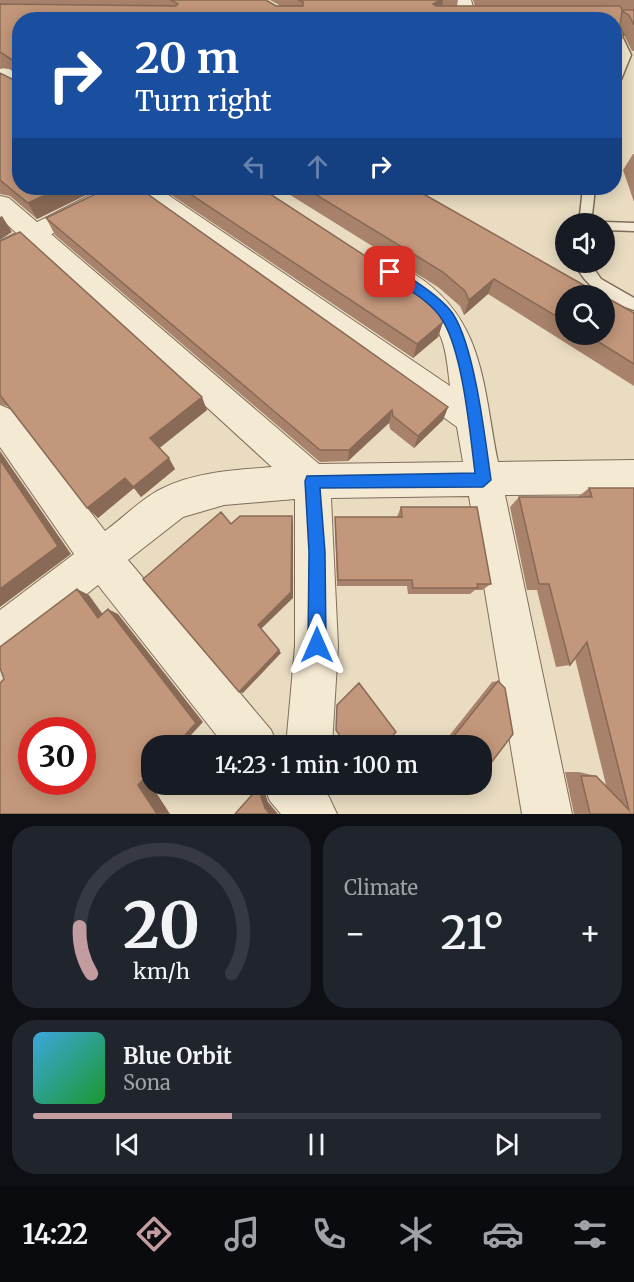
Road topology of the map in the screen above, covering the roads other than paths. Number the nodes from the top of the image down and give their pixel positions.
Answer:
1 (622, 42) edge
2 (629, 64) edge
3 (109, 195) edge
4 (152, 195) edge
5 (588, 195) edge
6 (0, 204) edge
7 (586, 213) edge
8 (615, 226) edge
9 (634, 227) edge
10 (32, 235) junction
11 (0, 252) edge
12 (358, 252) edge
13 (586, 273) edge
14 (634, 304) edge
15 (0, 420) edge
16 (475, 421) junction
17 (634, 477) edge
18 (483, 480) junction
19 (312, 481) junction
20 (100, 557) junction
21 (0, 636) edge
22 (246, 735) edge
23 (310, 735) edge
24 (547, 814) edge

1 - 2 lane
3 - 10 street
4 - 16 street
5 - 7 lane
6 - 10 street
8 - 9 lane
10 - 11 street
10 - 19 street
12 - 16 street
13 - 14 lane
15 - 20 street
16 - 18 street
17 - 18 street
18 - 19 street
18 - 24 street
19 - 20 street
19 - 23 street
20 - 21 street
20 - 22 street

